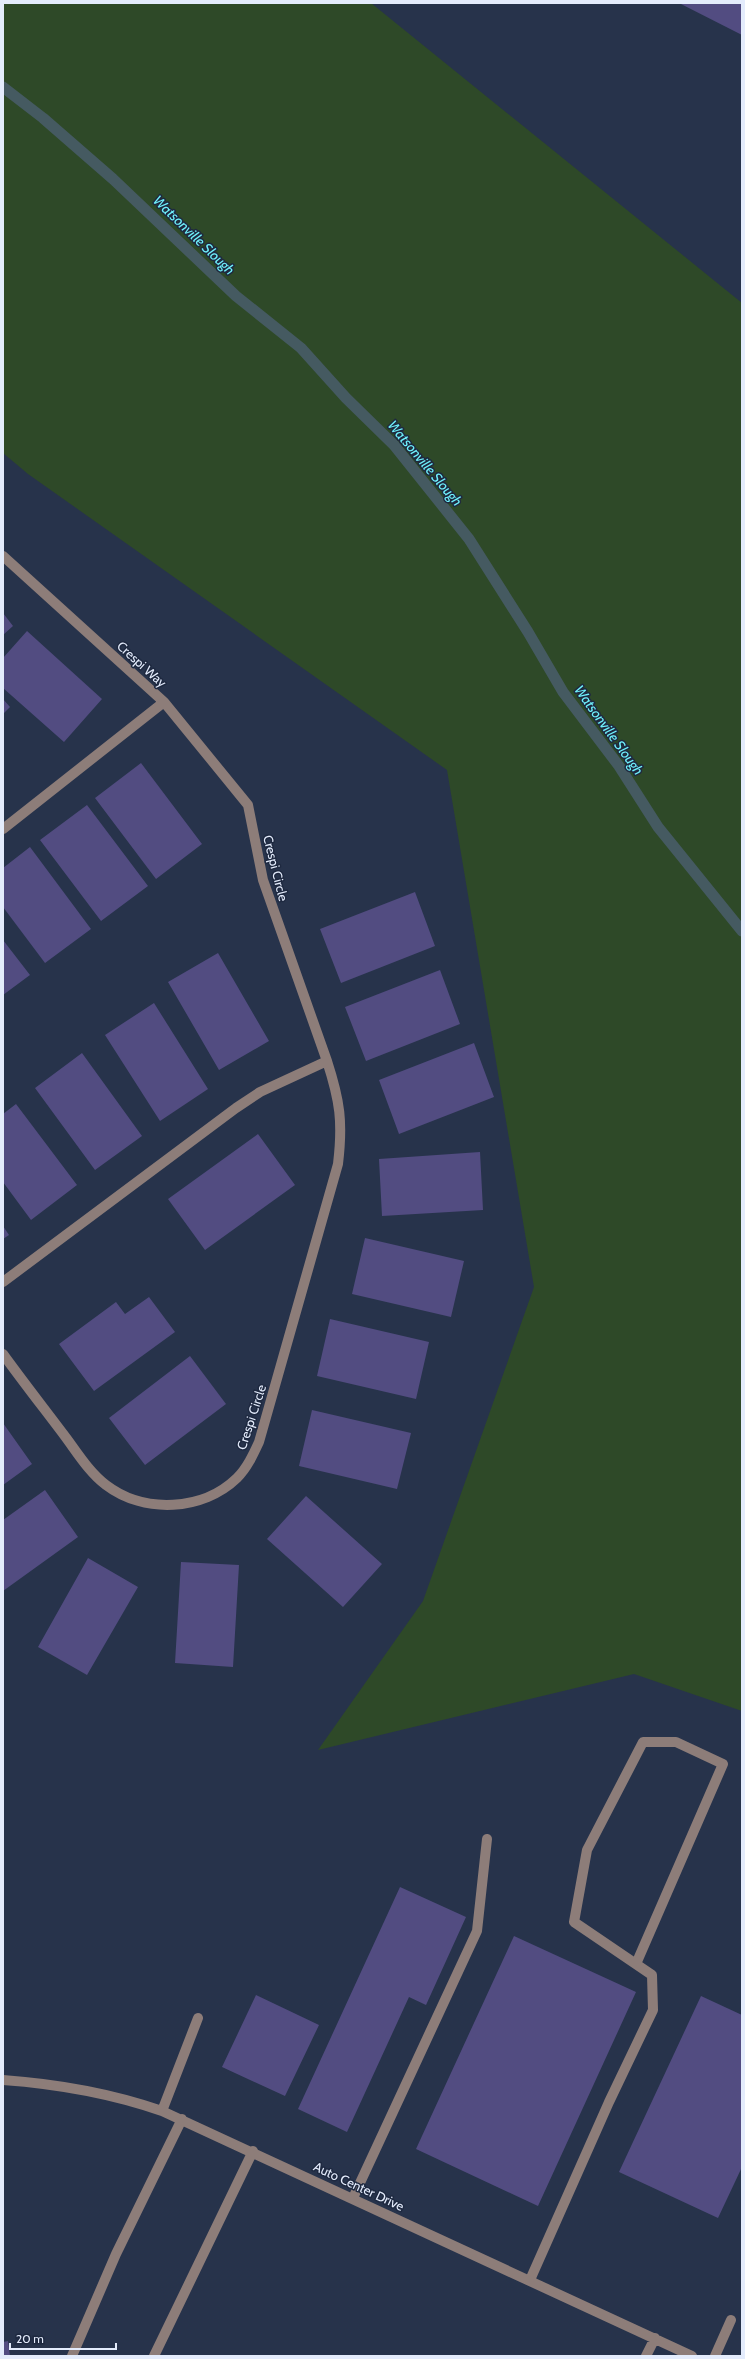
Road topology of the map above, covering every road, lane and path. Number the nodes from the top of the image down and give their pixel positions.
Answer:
1 (3, 556) edge
2 (164, 702) junction
3 (3, 829) edge
4 (327, 1061) junction
5 (3, 1282) edge
6 (3, 1354) edge
7 (487, 1839) dead end
8 (636, 1964) junction
9 (198, 2018) dead end
10 (3, 2080) edge
11 (162, 2111) junction
12 (182, 2119) junction
13 (253, 2151) junction
14 (353, 2198) junction
15 (530, 2280) junction
16 (731, 2320) dead end
17 (654, 2338) junction
18 (72, 2356) edge
19 (154, 2356) edge
20 (646, 2356) edge
21 (692, 2356) edge
22 (715, 2356) edge

1 - 2 street, Crespi Way
2 - 3 street, Crespi Way
2 - 4 street, Crespi Circle
4 - 5 street
4 - 6 street, Crespi Circle
7 - 14 street
8 - 8 street
8 - 15 street
9 - 11 street
10 - 11 street, Auto Center Drive
11 - 12 street, Auto Center Drive
12 - 13 street, Auto Center Drive
12 - 18 street
13 - 14 street, Auto Center Drive
13 - 19 street
14 - 15 street, Auto Center Drive
15 - 17 street, Auto Center Drive
16 - 22 street
17 - 20 street
17 - 21 street, Auto Center Drive

